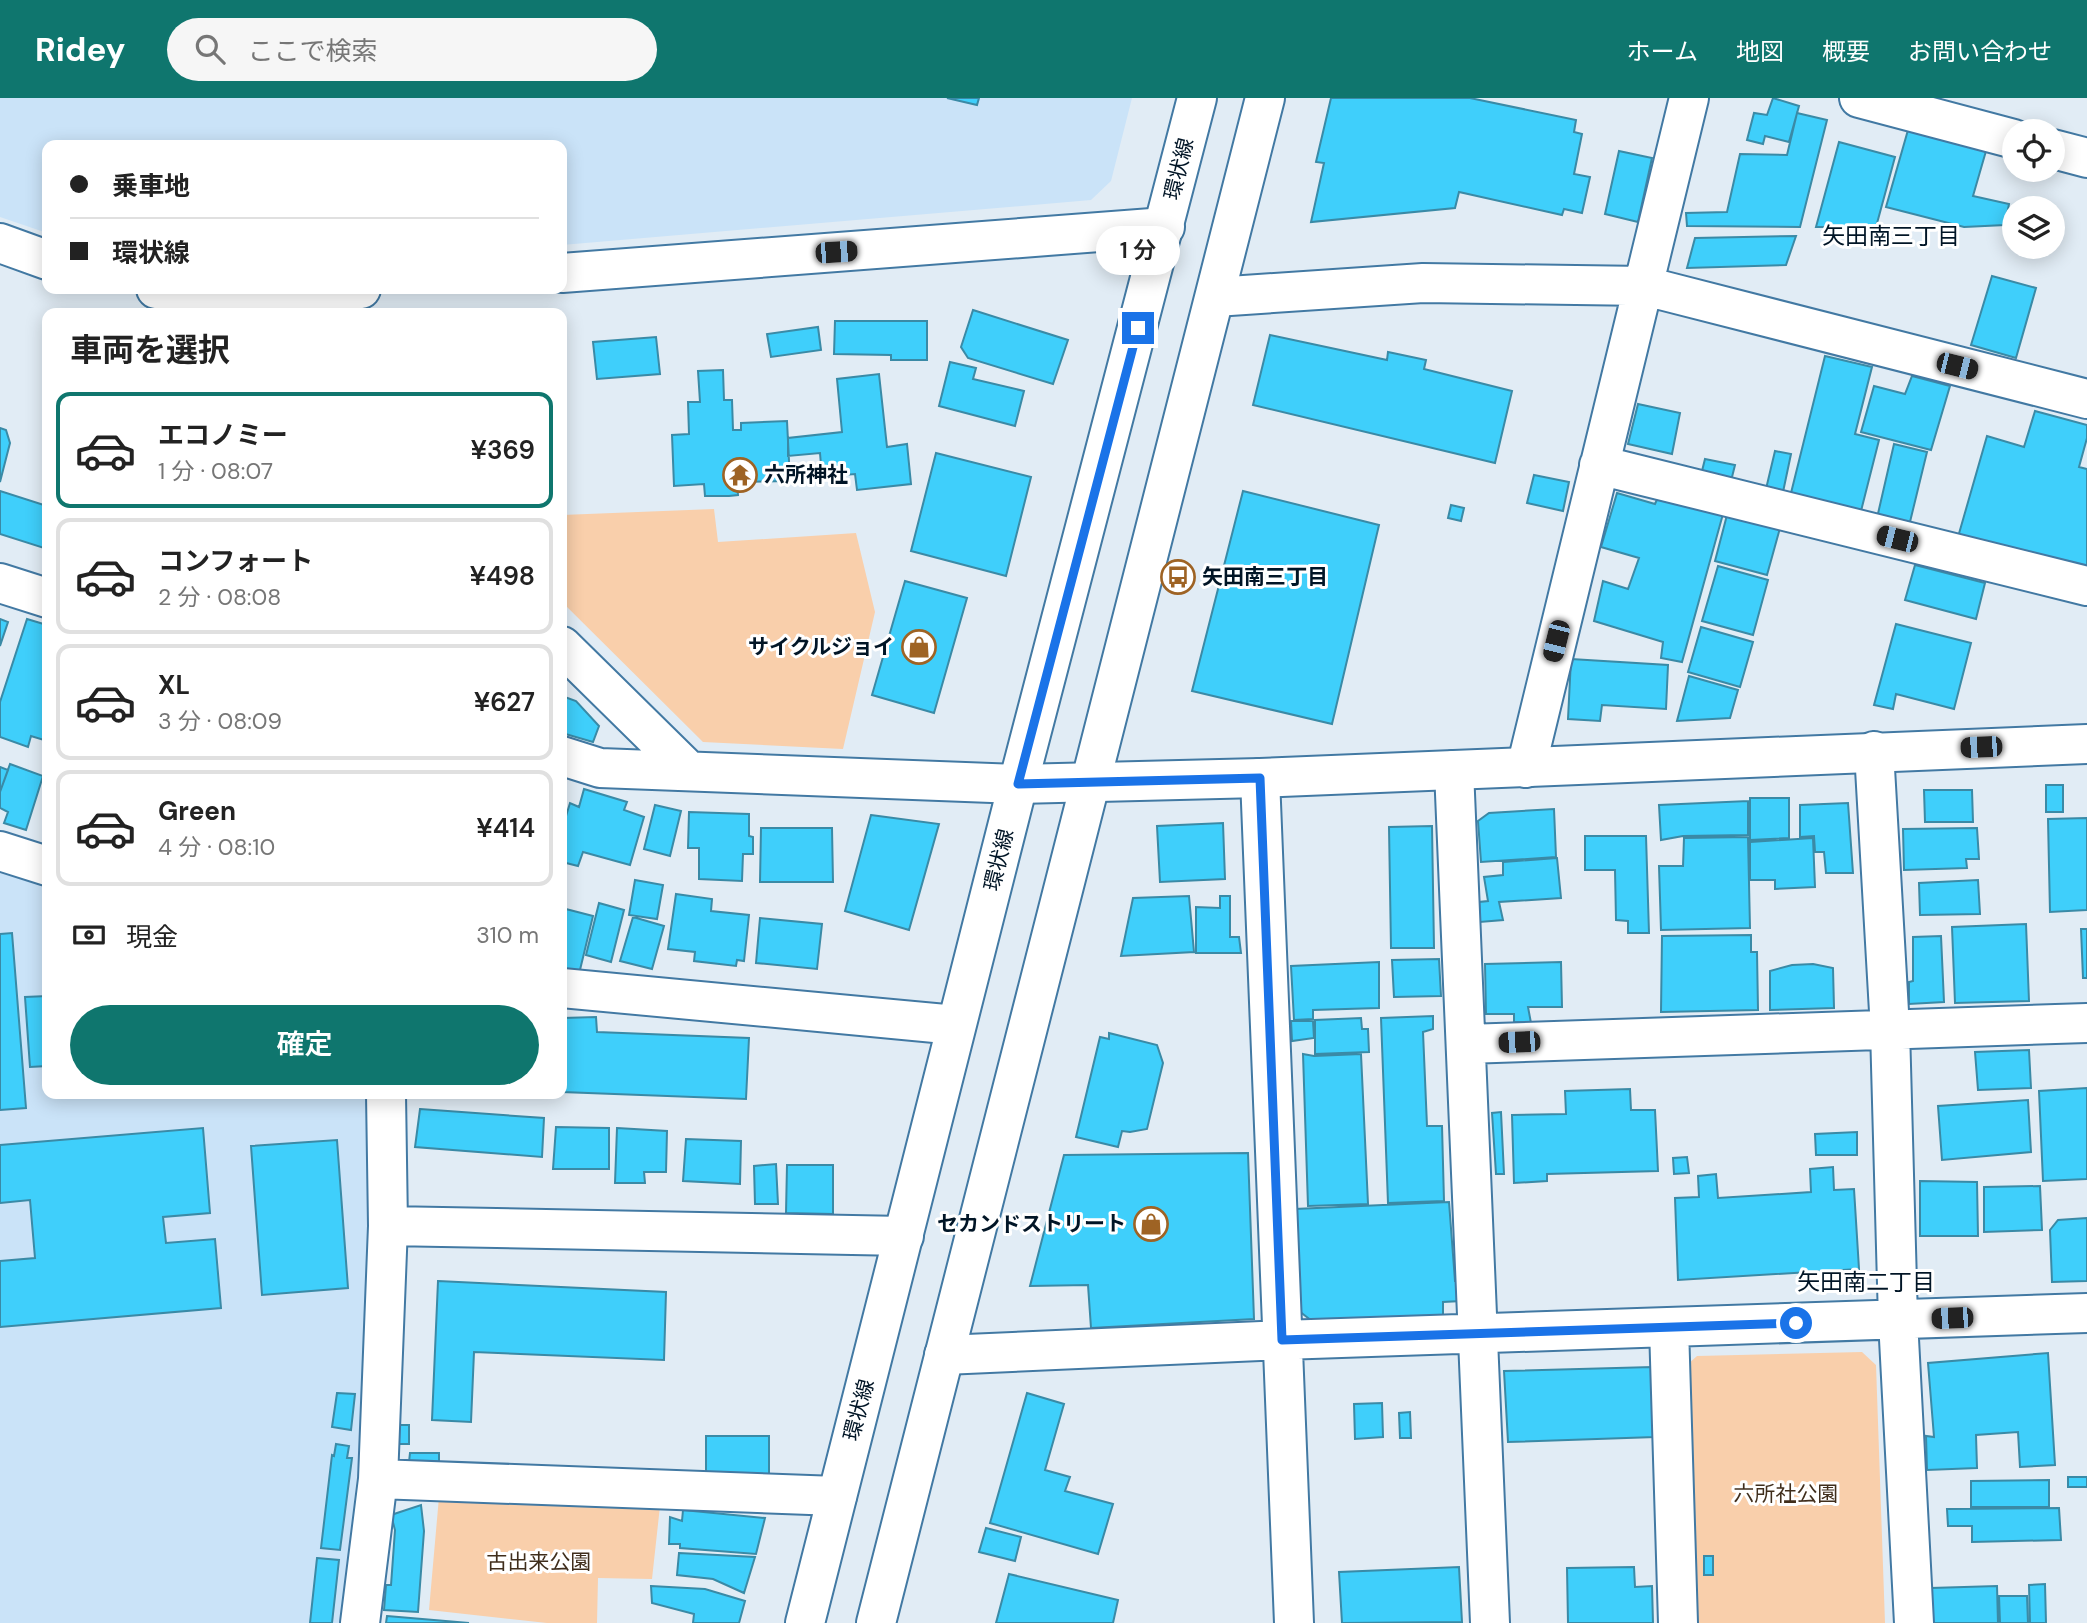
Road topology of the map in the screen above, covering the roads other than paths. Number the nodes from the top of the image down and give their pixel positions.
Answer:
1 (1197, 98) edge
2 (1265, 98) edge
3 (1689, 98) edge
4 (1859, 98) edge
5 (2002, 136) edge
6 (2065, 152) edge
7 (2087, 158) edge
8 (1165, 227) junction
9 (0, 243) edge
10 (42, 258) edge
11 (567, 273) edge
12 (1644, 286) junction
13 (173, 294) edge
14 (322, 294) edge
15 (1215, 297) junction
16 (217, 307) edge
17 (2087, 399) edge
18 (1599, 465) junction
19 (0, 583) edge
20 (2087, 586) edge
21 (42, 596) edge
22 (567, 651) edge
23 (2087, 744) edge
24 (1874, 751) junction
25 (567, 758) edge
26 (1526, 768) junction
27 (1454, 770) junction
28 (689, 772) junction
29 (1260, 778) junction
30 (1090, 783) junction
31 (1018, 784) junction
32 (0, 851) edge
33 (42, 864) edge
34 (567, 988) edge
35 (2087, 1023) edge
36 (956, 1026) junction
37 (1890, 1029) junction
38 (1466, 1044) junction
39 (386, 1099) edge
40 (388, 1226) junction
41 (904, 1236) junction
42 (2087, 1313) edge
43 (1898, 1320) junction
44 (1669, 1327) junction
45 (1477, 1335) junction
46 (1282, 1340) junction
47 (944, 1355) junction
48 (378, 1479) junction
49 (836, 1496) junction
50 (360, 1623) edge
51 (804, 1623) edge
52 (876, 1623) edge
53 (1294, 1623) edge
54 (1490, 1623) edge
55 (1678, 1623) edge
56 (1914, 1623) edge

1 - 8 street, 環状線
2 - 15 street
3 - 12 street
4 - 5 street
6 - 7 street
8 - 11 street
8 - 31 street, 環状線
9 - 10 street
12 - 15 street
12 - 17 street
12 - 18 street
13 - 16 street
14 - 16 street
15 - 30 street
18 - 20 street
18 - 26 street
19 - 21 street
22 - 28 street
23 - 24 street
24 - 26 street
24 - 37 street
25 - 28 street
26 - 27 street
27 - 29 street
27 - 38 street
28 - 31 street
29 - 30 street
29 - 46 street
30 - 31 street
30 - 47 street
31 - 36 street, 環状線
32 - 33 street
34 - 36 street
35 - 37 street
36 - 41 street, 環状線
37 - 38 street
37 - 43 street
38 - 45 street
39 - 40 street
40 - 41 street
40 - 48 street
41 - 49 street, 環状線
42 - 43 street
43 - 44 street
43 - 56 street
44 - 45 street
44 - 55 street
45 - 46 street
45 - 54 street
46 - 47 street
46 - 53 street
47 - 52 street
48 - 49 street
48 - 50 street
49 - 51 street, 環状線

